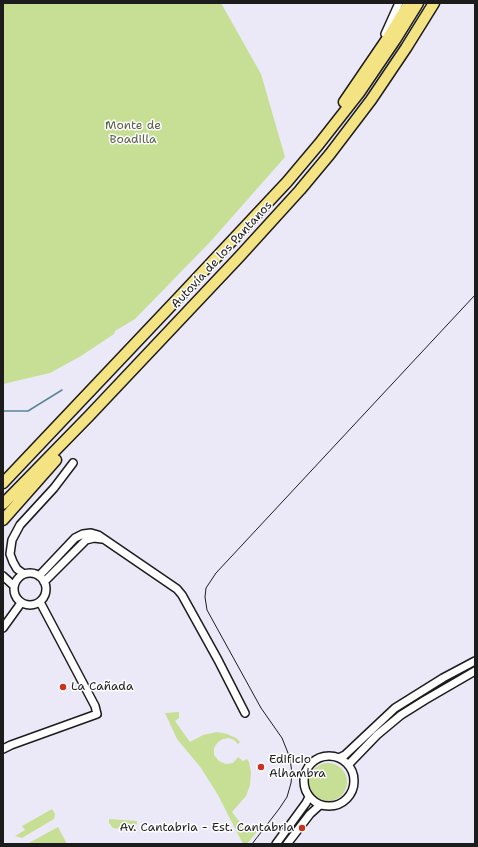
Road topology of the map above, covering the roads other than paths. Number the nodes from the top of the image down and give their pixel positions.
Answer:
1 (399, 3) edge
2 (408, 3) edge
3 (418, 3) edge
4 (434, 3) edge
5 (353, 89) junction
6 (311, 153) junction
7 (89, 416) junction
8 (74, 464) dead end
9 (3, 483) edge
10 (3, 504) edge
11 (3, 520) edge
12 (24, 574) junction
13 (3, 576) edge
14 (41, 579) junction
15 (14, 586) junction
16 (40, 602) junction
17 (21, 603) junction
18 (3, 628) edge
19 (475, 661) edge
20 (475, 671) edge
21 (245, 713) dead end
22 (3, 749) edge
23 (339, 758) junction
24 (348, 765) junction
25 (309, 797) junction
26 (320, 805) junction
27 (276, 844) edge
28 (287, 844) edge

1 - 5 street
2 - 5 highway
3 - 6 highway, Autovía de los Pantanos
4 - 7 highway, Autovía de los Pantanos
5 - 6 highway
6 - 9 highway, Autovía de los Pantanos
7 - 10 highway, Autovía de los Pantanos
7 - 11 highway
8 - 12 street
12 - 14 street
12 - 15 street
13 - 15 street
14 - 16 street
14 - 21 street
15 - 17 street
16 - 17 street
16 - 22 street
17 - 18 street
19 - 23 street
20 - 24 street
23 - 24 street
23 - 25 street
24 - 26 street
25 - 26 street
25 - 27 street
26 - 28 street

